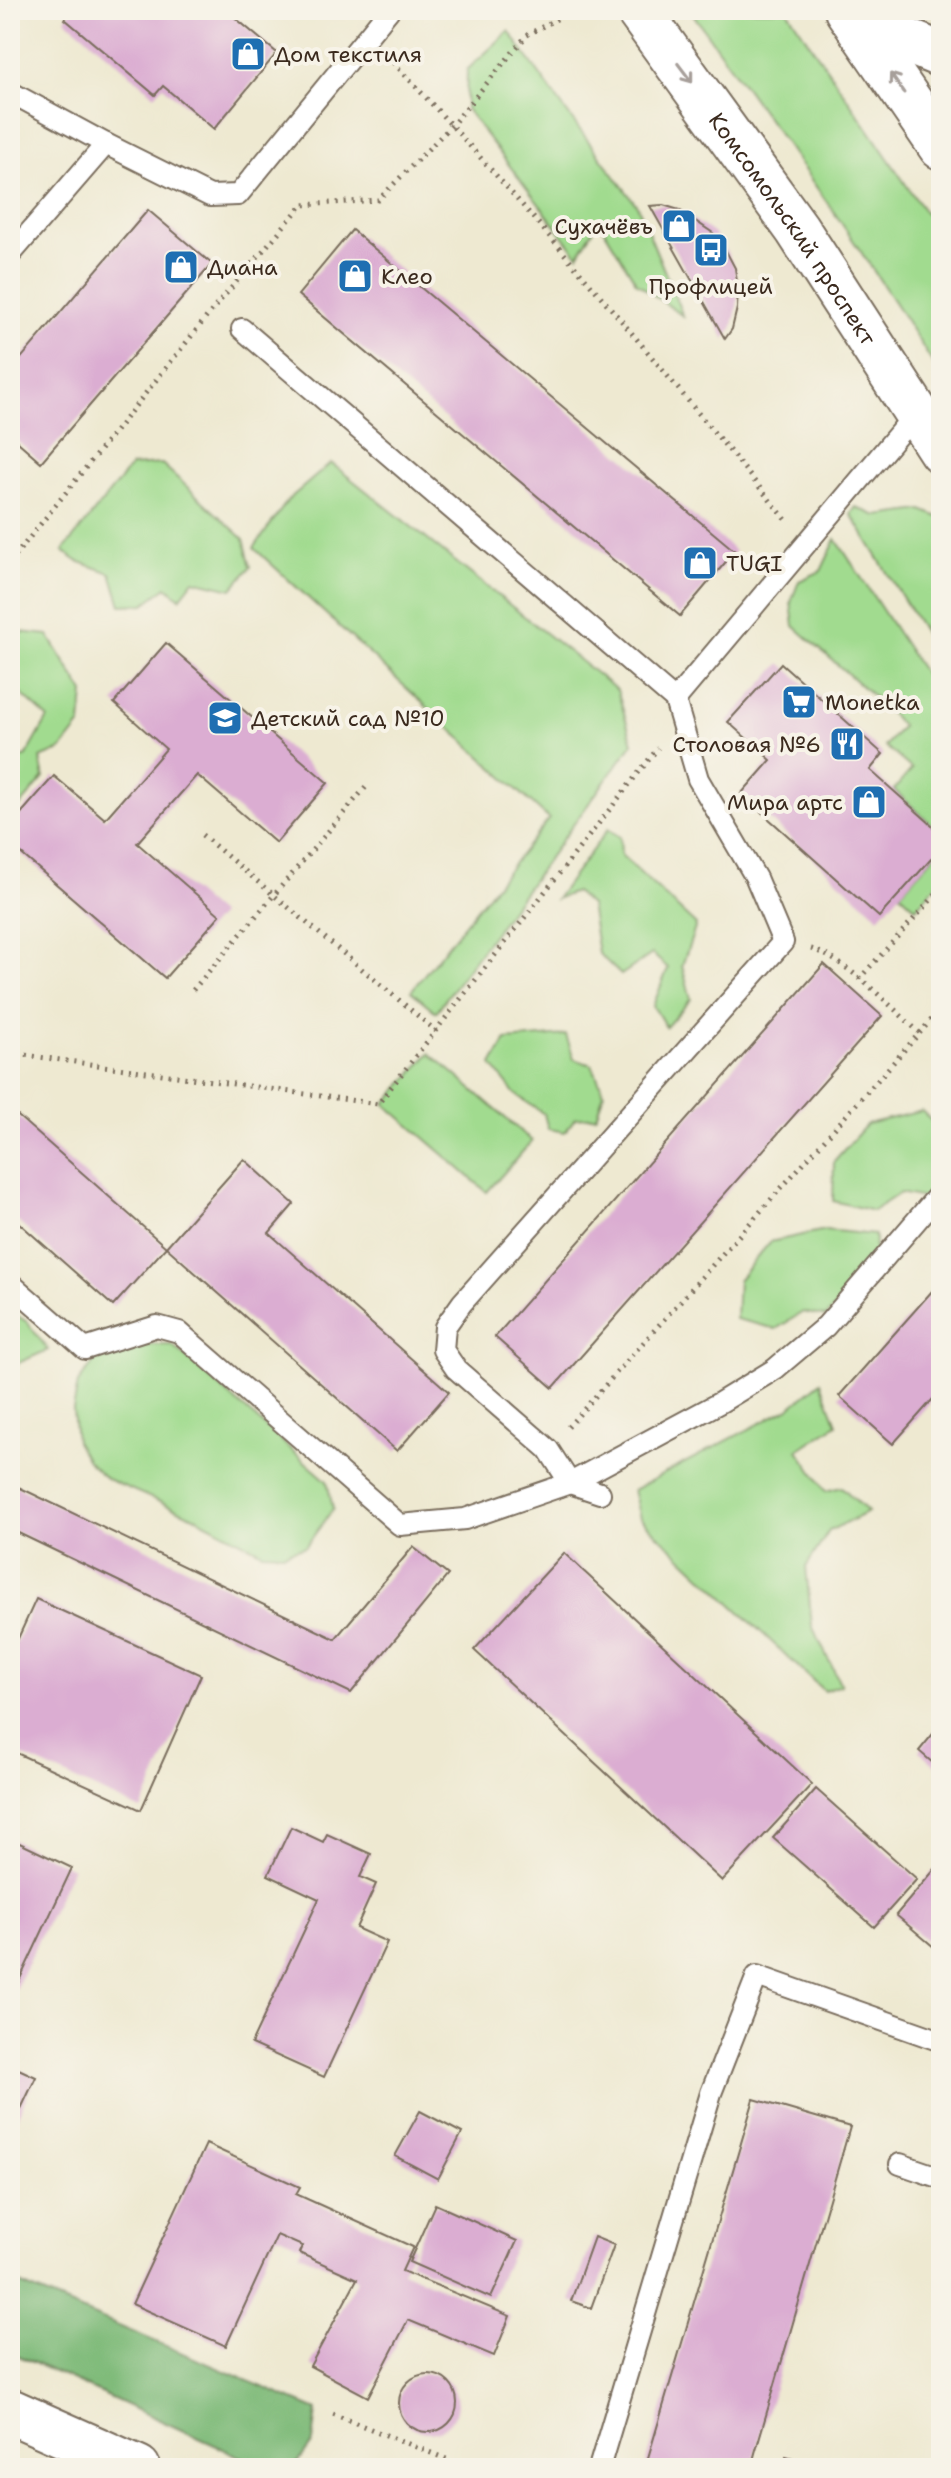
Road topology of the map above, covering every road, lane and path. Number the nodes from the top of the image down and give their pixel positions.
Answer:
1 (389, 10) edge
2 (573, 10) edge
3 (638, 10) edge
4 (847, 10) edge
5 (857, 10) edge
6 (368, 36) junction
7 (941, 55) edge
8 (10, 92) edge
9 (452, 125) junction
10 (106, 144) junction
11 (941, 147) edge
12 (10, 255) edge
13 (242, 329) dead end
14 (917, 412) junction
15 (941, 451) edge
16 (807, 544) junction
17 (678, 710) junction
18 (366, 787) dead end
19 (202, 835) dead end
20 (941, 889) edge
21 (274, 895) junction
22 (783, 942) junction
23 (859, 979) junction
24 (193, 990) dead end
25 (941, 1009) edge
26 (436, 1031) junction
27 (920, 1033) junction
28 (10, 1053) edge
29 (941, 1192) edge
30 (10, 1283) edge
31 (548, 1449) junction
32 (570, 1483) junction
33 (600, 1493) dead end
34 (941, 2041) edge
35 (900, 2164) dead end
36 (941, 2178) edge
37 (10, 2411) edge
38 (333, 2414) dead end
39 (132, 2467) edge
40 (469, 2468) edge
41 (599, 2468) edge

1 - 6 lane
2 - 9 path
3 -> 14 main road, Комсомольский проспект
11 -> 4 main road
5 - 7 main road
6 - 9 path
6 - 10 lane
8 - 10 lane
9 - 16 path
10 - 12 lane
13 - 17 lane
14 - 15 main road, Комсомольский проспект
14 - 16 lane
16 - 17 lane
17 - 22 lane
17 - 26 path
18 - 21 path
19 - 21 path
20 - 23 path
21 - 24 path
21 - 26 path
22 - 23 path
22 - 31 lane
23 - 27 path
25 - 27 path
26 - 28 path
27 - 31 path
29 - 32 lane
30 - 32 lane
31 - 32 lane
32 - 33 lane
34 - 41 lane
35 - 36 lane
37 - 39 main road
38 - 40 path

